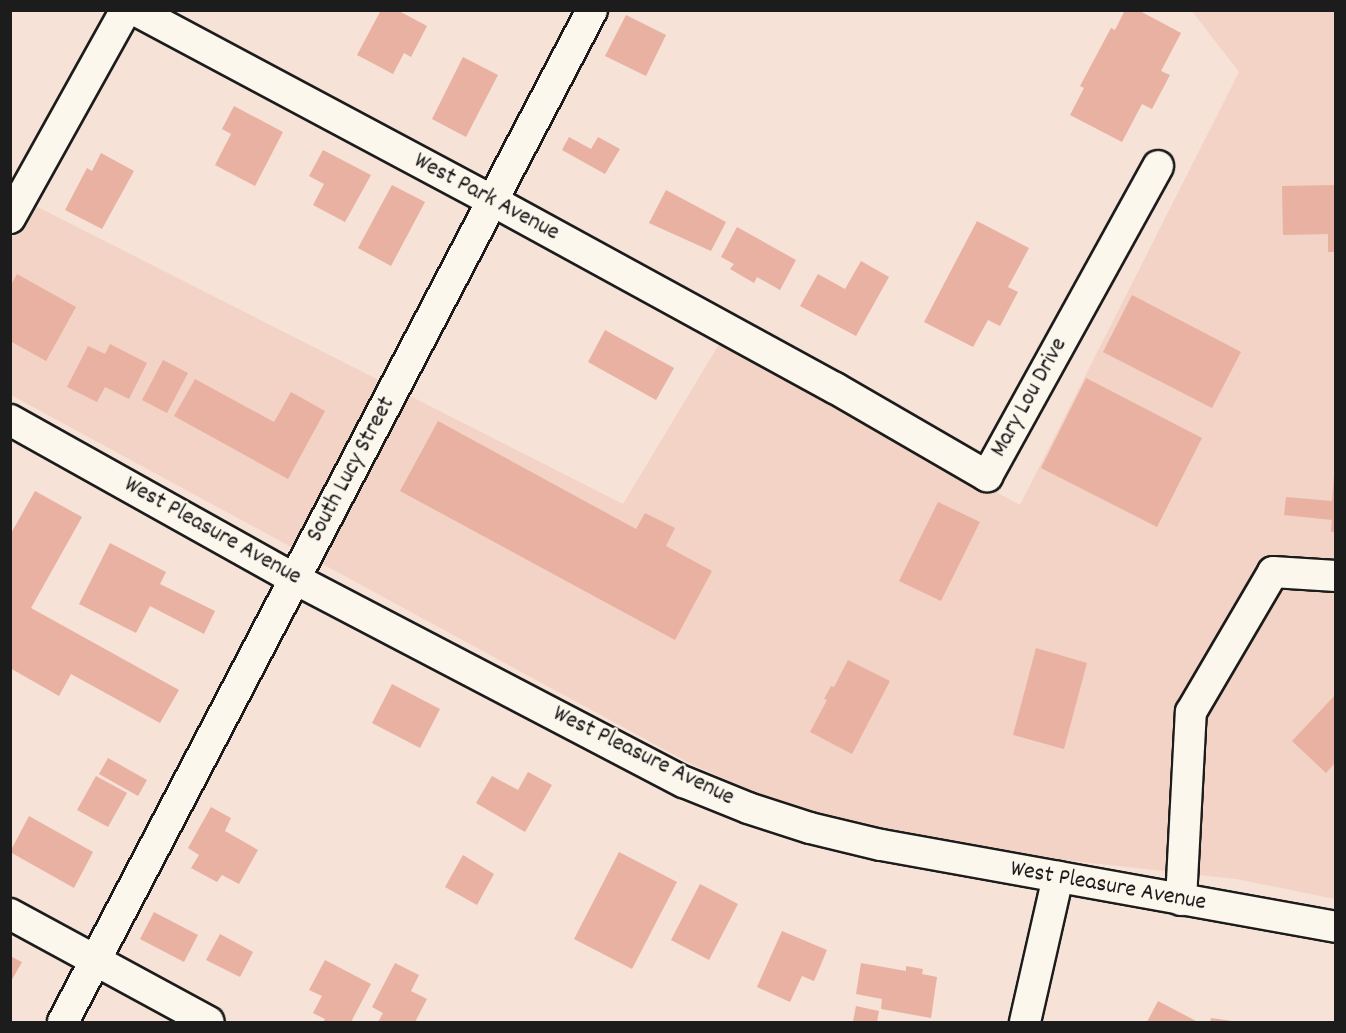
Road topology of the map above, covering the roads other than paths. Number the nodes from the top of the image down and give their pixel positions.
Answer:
1 (126, 10) edge
2 (135, 10) edge
3 (592, 10) edge
4 (1158, 166) dead end
5 (493, 201) junction
6 (10, 218) edge
7 (834, 388) joint
8 (10, 420) edge
9 (1335, 576) edge
10 (295, 579) junction
11 (1058, 878) junction
12 (1181, 900) junction
13 (10, 914) edge
14 (1335, 927) edge
15 (96, 961) junction
16 (63, 1023) edge
17 (209, 1023) edge
18 (1025, 1023) edge

1 - 6 street
2 - 5 street, West Park Avenue
3 - 5 street, South Lucy Street
4 - 7 street, Mary Lou Drive
5 - 7 street, West Park Avenue
5 - 10 street, South Lucy Street
8 - 10 street, West Pleasure Avenue
9 - 12 street
10 - 11 street, West Pleasure Avenue
10 - 15 street, South Lucy Street
11 - 12 street, West Pleasure Avenue
11 - 18 street
12 - 14 street, West Pleasure Avenue
13 - 15 street
15 - 16 street, South Lucy Street
15 - 17 street

